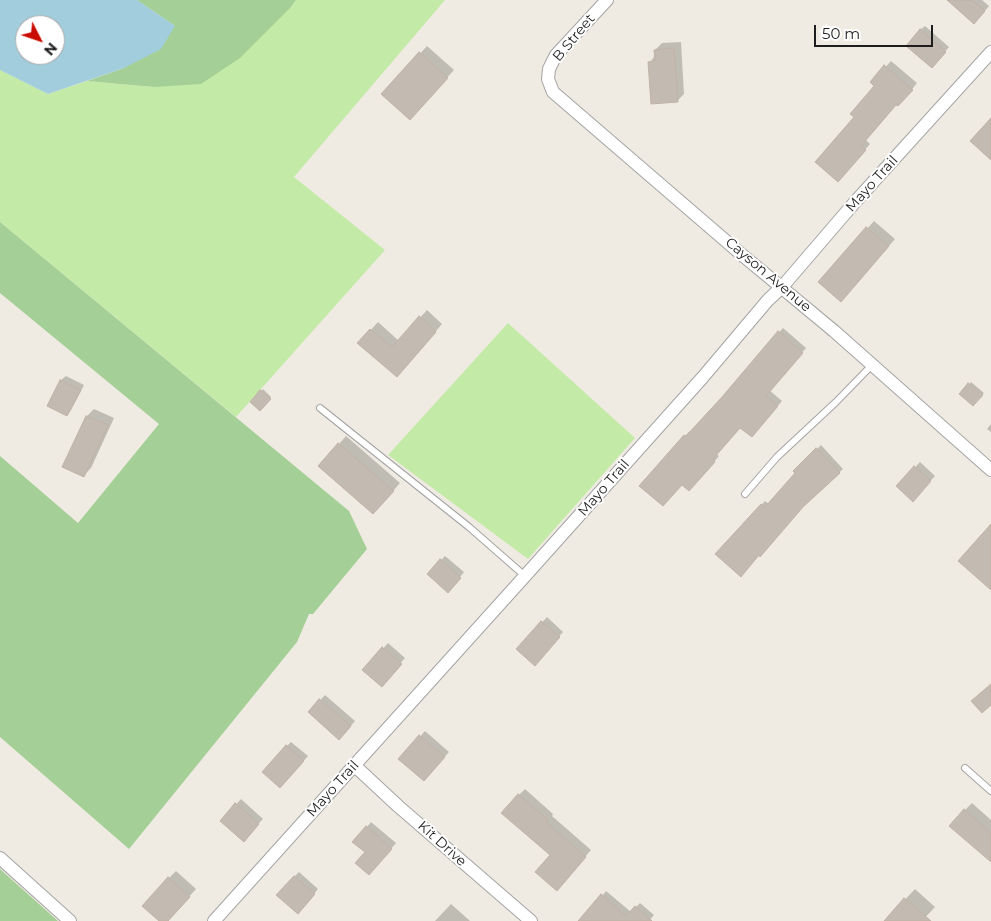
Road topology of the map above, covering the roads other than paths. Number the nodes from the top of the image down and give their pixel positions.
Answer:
1 (607, 0) edge
2 (991, 52) edge
3 (548, 79) joint
4 (782, 287) junction
5 (872, 365) junction
6 (320, 408) dead end
7 (991, 470) edge
8 (745, 494) dead end
9 (525, 576) junction
10 (354, 766) junction
11 (964, 768) dead end
12 (991, 790) edge
13 (0, 858) edge
14 (70, 921) edge
15 (214, 921) edge
16 (530, 921) edge

1 - 3 street, B Street
2 - 4 street, Mayo Trail
3 - 4 street, Cayson Avenue
4 - 5 street, Cayson Avenue
4 - 9 street, Mayo Trail
5 - 7 street, Cayson Avenue
5 - 8 lane
6 - 9 lane
9 - 10 street, Mayo Trail
10 - 15 street, Mayo Trail
10 - 16 street, Kit Drive
11 - 12 lane
13 - 14 street

